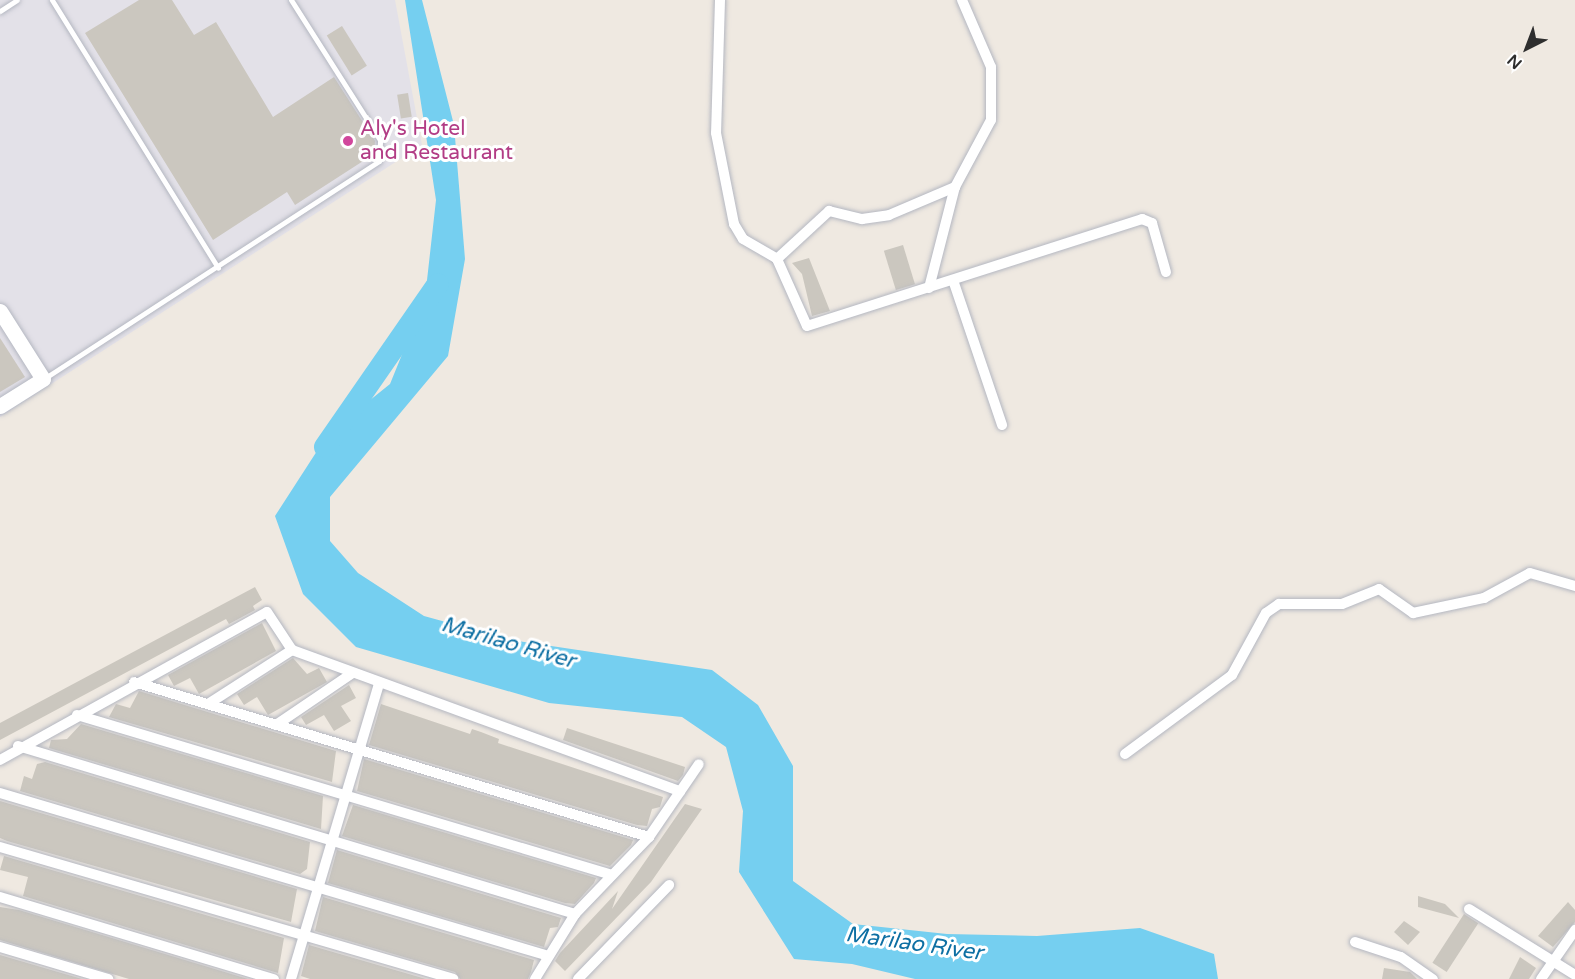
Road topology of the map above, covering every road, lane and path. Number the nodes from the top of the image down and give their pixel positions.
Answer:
1 (17, 0) edge
2 (52, 0) edge
3 (291, 0) edge
4 (720, 0) edge
5 (962, 0) edge
6 (0, 11) edge
7 (955, 187) junction
8 (777, 259) junction
9 (218, 268) junction
10 (1166, 272) dead end
11 (954, 283) junction
12 (930, 288) junction
13 (0, 311) edge
14 (43, 379) junction
15 (0, 406) edge
16 (1002, 425) dead end
17 (1575, 586) edge
18 (292, 650) junction
19 (351, 674) junction
20 (134, 682) junction
21 (379, 684) junction
22 (208, 704) junction
23 (77, 715) junction
24 (276, 725) junction
25 (18, 746) junction
26 (359, 748) junction
27 (1125, 754) dead end
28 (0, 760) edge
29 (699, 764) dead end
30 (680, 791) junction
31 (0, 793) edge
32 (345, 794) junction
33 (649, 837) junction
34 (331, 840) junction
35 (0, 847) edge
36 (612, 875) junction
37 (669, 885) dead end
38 (315, 888) junction
39 (0, 897) edge
40 (1469, 909) dead end
41 (575, 914) junction
42 (1575, 930) edge
43 (303, 937) junction
44 (1355, 942) dead end
45 (0, 947) edge
46 (545, 955) junction
47 (1550, 962) junction
48 (1575, 975) edge
49 (108, 979) edge
50 (274, 979) edge
51 (291, 979) edge
52 (453, 979) edge
53 (535, 979) edge
54 (578, 979) edge
55 (1433, 979) edge
56 (1541, 979) edge

1 - 6 lane
2 - 9 lane
3 - 9 lane
4 - 8 street
5 - 7 street
7 - 8 street
7 - 12 street
8 - 12 street
9 - 14 lane
10 - 11 street
11 - 12 street
11 - 16 street
13 - 14 main road
14 - 15 main road
17 - 27 street
18 - 19 street
18 - 20 street
18 - 22 street
19 - 21 street
19 - 24 street
20 - 22 street
20 - 23 street
21 - 26 street
21 - 30 street
22 - 24 street
23 - 25 street
23 - 32 street
24 - 26 street
25 - 28 street
25 - 34 street
26 - 32 street
26 - 33 street
29 - 30 street
30 - 33 street
31 - 38 street
32 - 34 street
32 - 36 street
33 - 36 street
34 - 38 street
34 - 41 street
35 - 43 street
36 - 41 street
37 - 54 street
38 - 43 street
38 - 46 street
39 - 50 street
40 - 47 street
41 - 46 street
42 - 47 street
43 - 51 street
43 - 52 street
44 - 55 street
45 - 49 street
46 - 53 street
47 - 48 street
47 - 56 street

